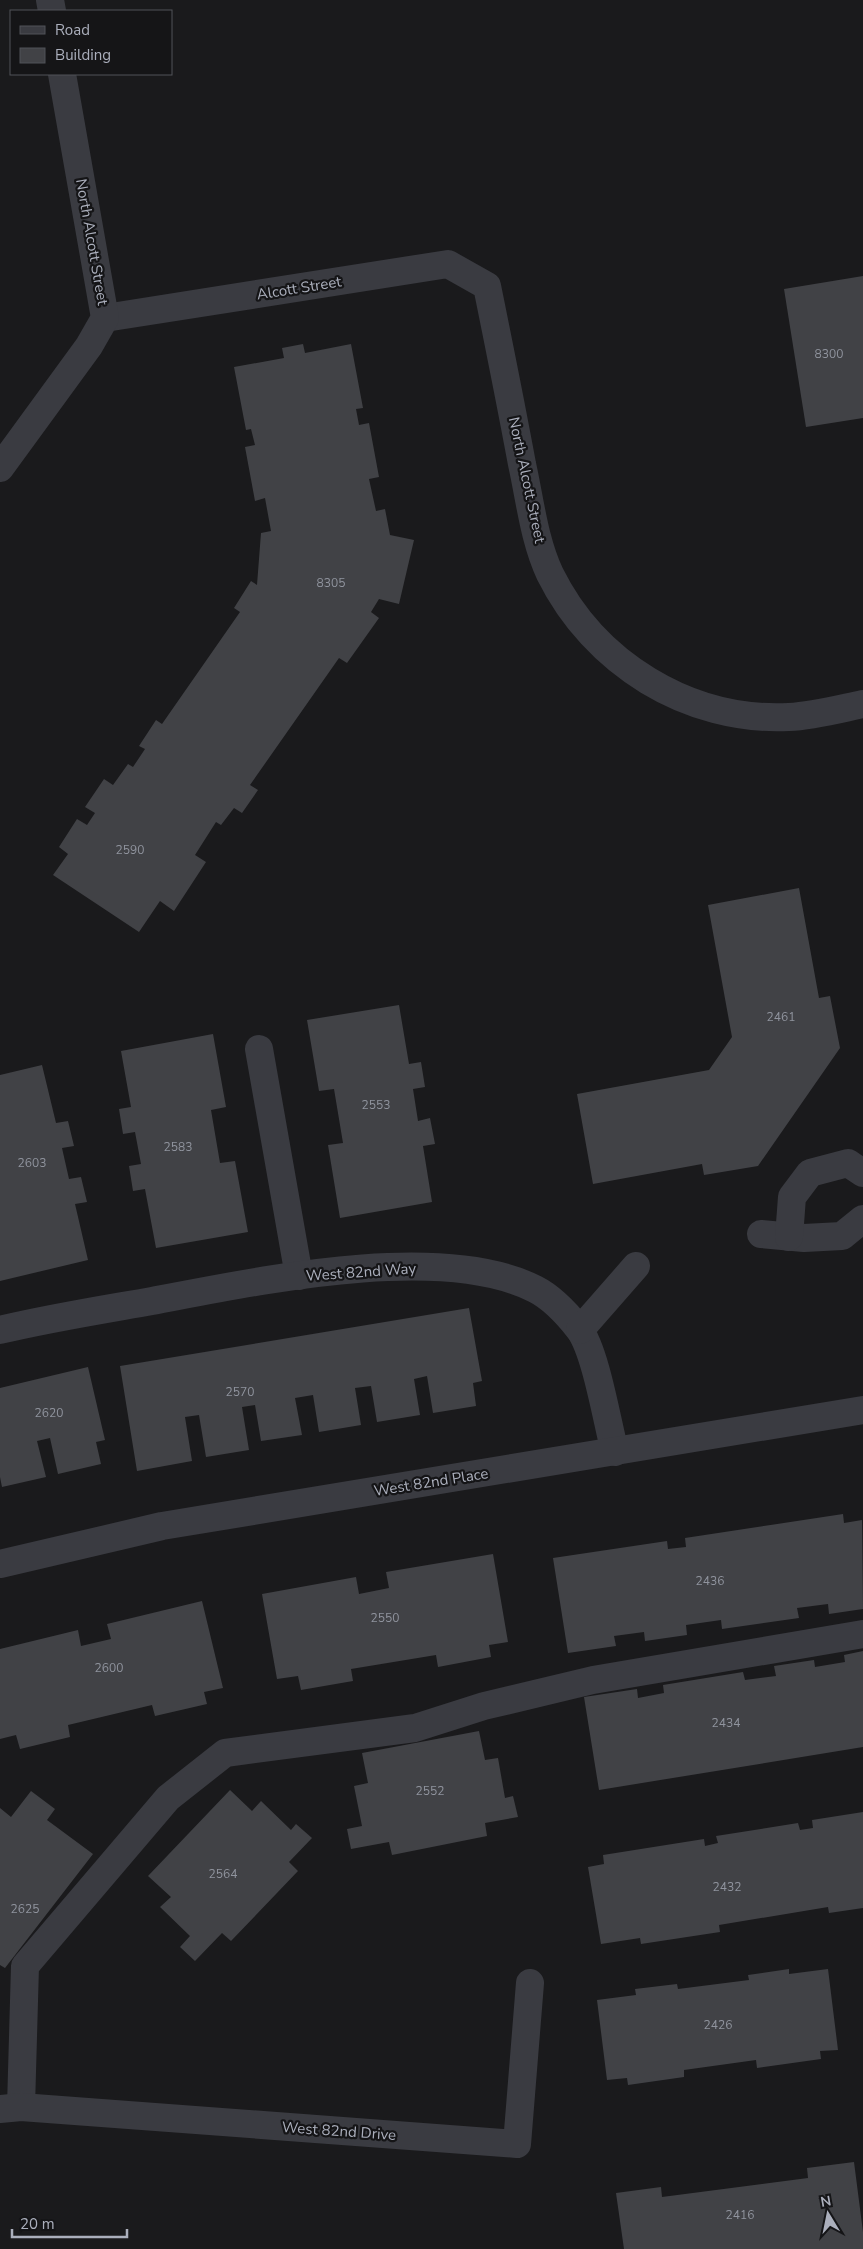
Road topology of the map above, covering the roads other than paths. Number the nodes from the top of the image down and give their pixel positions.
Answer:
1 (62, 75) edge
2 (487, 286) joint
3 (105, 318) junction
4 (0, 468) edge
5 (863, 704) edge
6 (259, 1050) dead end
7 (863, 1173) edge
8 (863, 1219) edge
9 (761, 1234) dead end
10 (789, 1237) junction
11 (636, 1266) dead end
12 (299, 1276) junction
13 (0, 1330) edge
14 (580, 1330) junction
15 (863, 1410) edge
16 (615, 1452) junction
17 (0, 1564) edge
18 (863, 1634) edge
19 (530, 1983) dead end
20 (11, 2108) edge

1 - 3 street, North Alcott Street
2 - 3 street, Alcott Street
2 - 5 street, North Alcott Street
3 - 4 street, North Alcott Street
6 - 12 street
7 - 10 street
8 - 10 street
9 - 10 street
11 - 14 street
12 - 13 street, West 82nd Way
12 - 14 street, West 82nd Way
14 - 16 street, West 82nd Way
15 - 16 street, West 82nd Place
16 - 17 street, West 82nd Place
18 - 20 street
19 - 20 street, West 82nd Drive

